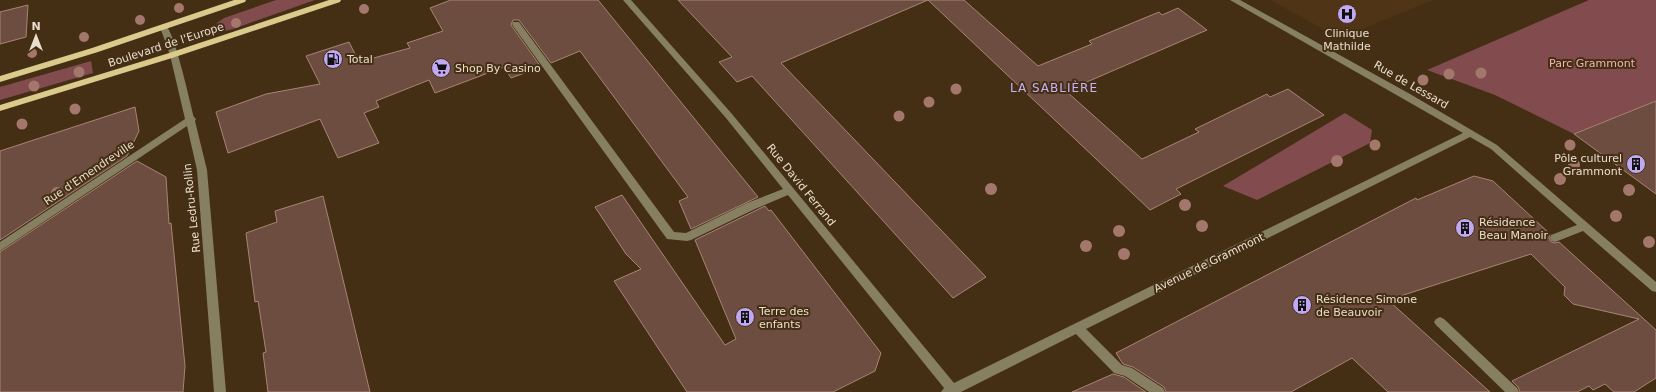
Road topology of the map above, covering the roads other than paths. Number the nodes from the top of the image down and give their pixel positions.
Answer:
1 (242, 0) edge
2 (336, 0) edge
3 (627, 0) edge
4 (1234, 0) edge
5 (516, 24) dead end
6 (164, 27) junction
7 (174, 55) junction
8 (0, 79) edge
9 (0, 108) edge
10 (191, 119) junction
11 (1472, 133) junction
12 (790, 190) junction
13 (1585, 226) junction
14 (1555, 238) dead end
15 (0, 247) edge
16 (1656, 288) edge
17 (1440, 322) dead end
18 (1078, 328) junction
19 (952, 391) edge
20 (220, 392) edge
21 (1159, 392) edge
22 (1513, 392) edge

1 - 6 main road, Boulevard de l'Europe
2 - 7 main road, Boulevard de l'Europe
3 - 12 street, Rue David Ferrand
4 - 11 street, Rue de Lessard
5 - 12 street
6 - 7 street, Rue Ledru-Rollin
6 - 8 main road, Boulevard de l'Europe
7 - 9 main road, Boulevard de l'Europe
7 - 10 street, Rue Ledru-Rollin
10 - 15 street, Rue d'Emendreville
10 - 20 street, Rue Ledru-Rollin
11 - 13 street, Rue de Lessard
11 - 18 street, Avenue de Grammont
12 - 19 street, Rue David Ferrand
13 - 14 street
13 - 16 street, Rue de Lessard
17 - 22 street
18 - 19 street, Avenue de Grammont
18 - 21 street

